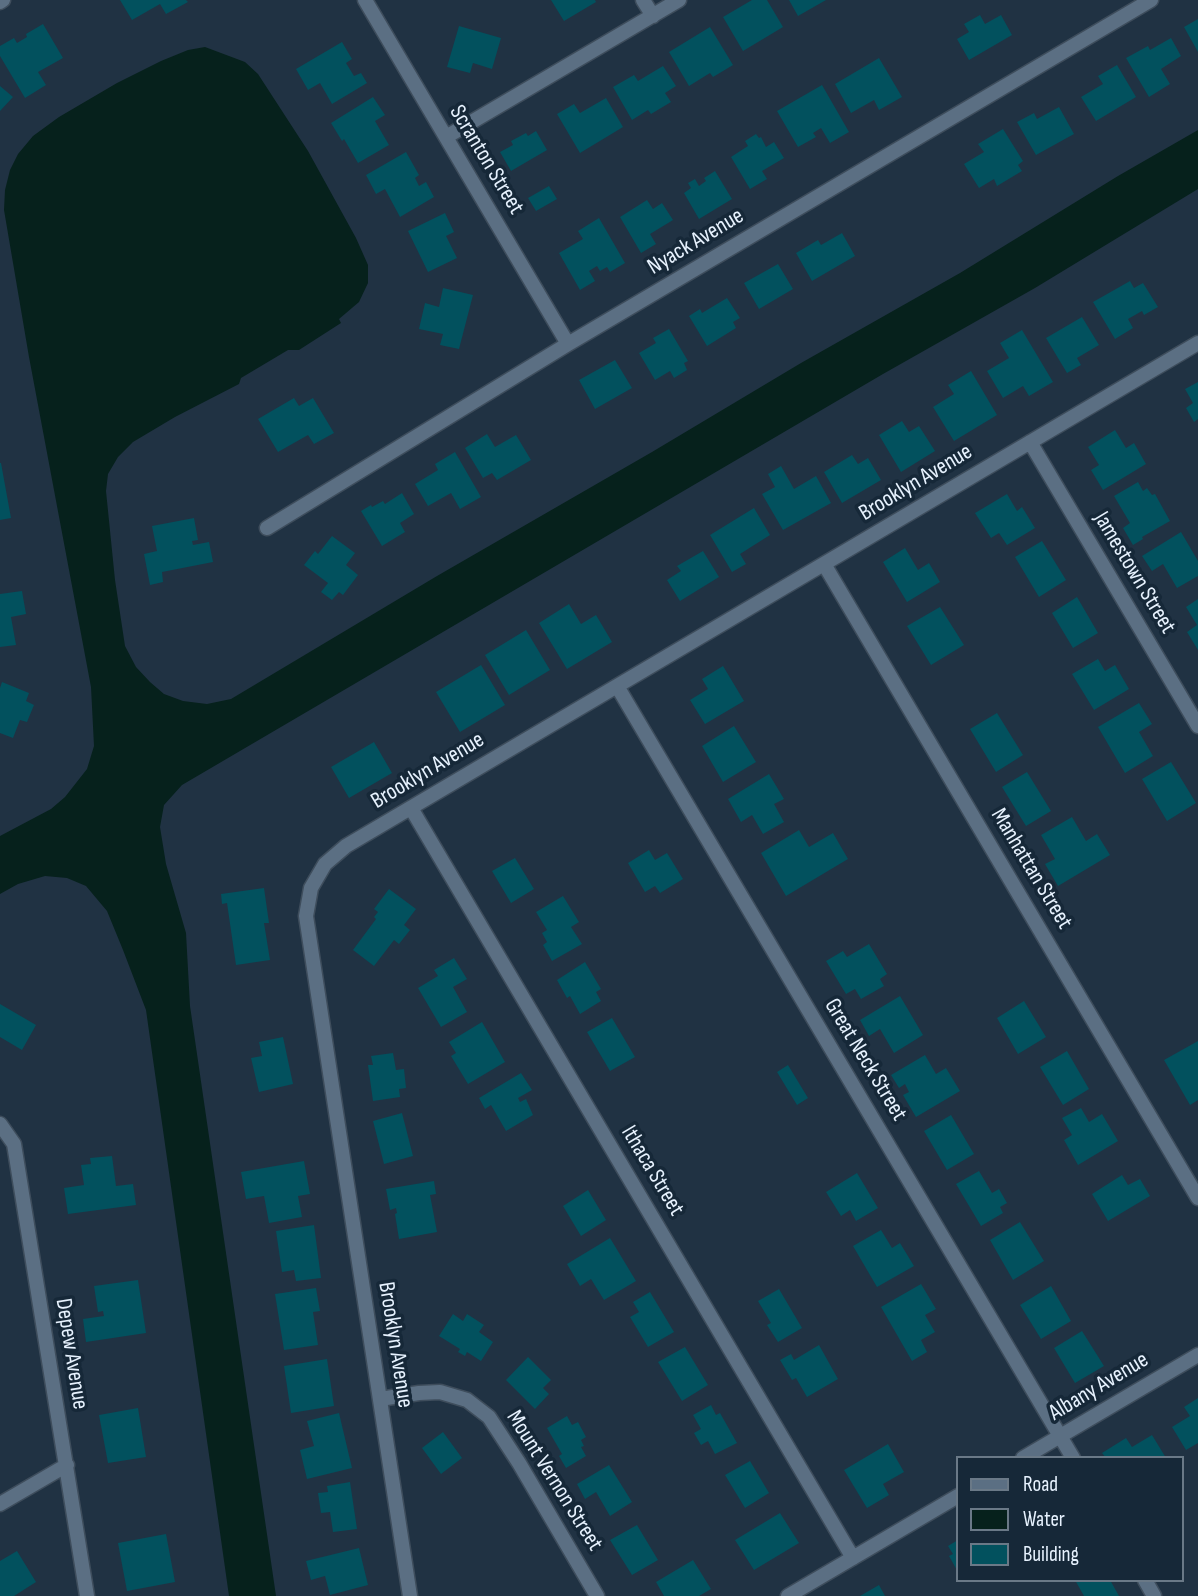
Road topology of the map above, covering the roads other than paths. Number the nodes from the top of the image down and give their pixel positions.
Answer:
1 (365, 0) edge
2 (643, 0) edge
3 (679, 0) edge
4 (1151, 0) edge
5 (653, 16) junction
6 (446, 138) junction
7 (568, 344) junction
8 (1198, 344) edge
9 (1030, 442) junction
10 (267, 528) dead end
11 (824, 564) junction
12 (617, 686) junction
13 (1198, 726) edge
14 (411, 808) junction
15 (0, 1124) edge
16 (1198, 1198) edge
17 (1198, 1354) edge
18 (380, 1399) junction
19 (1060, 1436) junction
20 (1026, 1456) edge
21 (1072, 1456) edge
22 (66, 1465) junction
23 (956, 1497) edge
24 (0, 1504) edge
25 (853, 1558) junction
26 (87, 1596) edge
27 (410, 1596) edge
28 (597, 1596) edge
29 (788, 1596) edge

1 - 6 street, Scranton Street
2 - 5 street
3 - 5 street
4 - 7 street, Nyack Avenue
5 - 6 street
6 - 7 street, Scranton Street
7 - 10 street, Nyack Avenue
8 - 9 street, Brooklyn Avenue
9 - 11 street, Brooklyn Avenue
9 - 13 street, Jamestown Street
11 - 12 street, Brooklyn Avenue
11 - 16 street, Manhattan Street
12 - 14 street, Brooklyn Avenue
12 - 19 street, Great Neck Street
14 - 18 street, Brooklyn Avenue
14 - 25 street, Ithaca Street
15 - 22 street, Depew Avenue
17 - 19 street, Albany Avenue
18 - 27 street, Brooklyn Avenue
18 - 28 street, Mount Vernon Street
19 - 20 street, Albany Avenue
19 - 21 street, Great Neck Street
22 - 24 street
22 - 26 street, Depew Avenue
23 - 25 street
25 - 29 street

